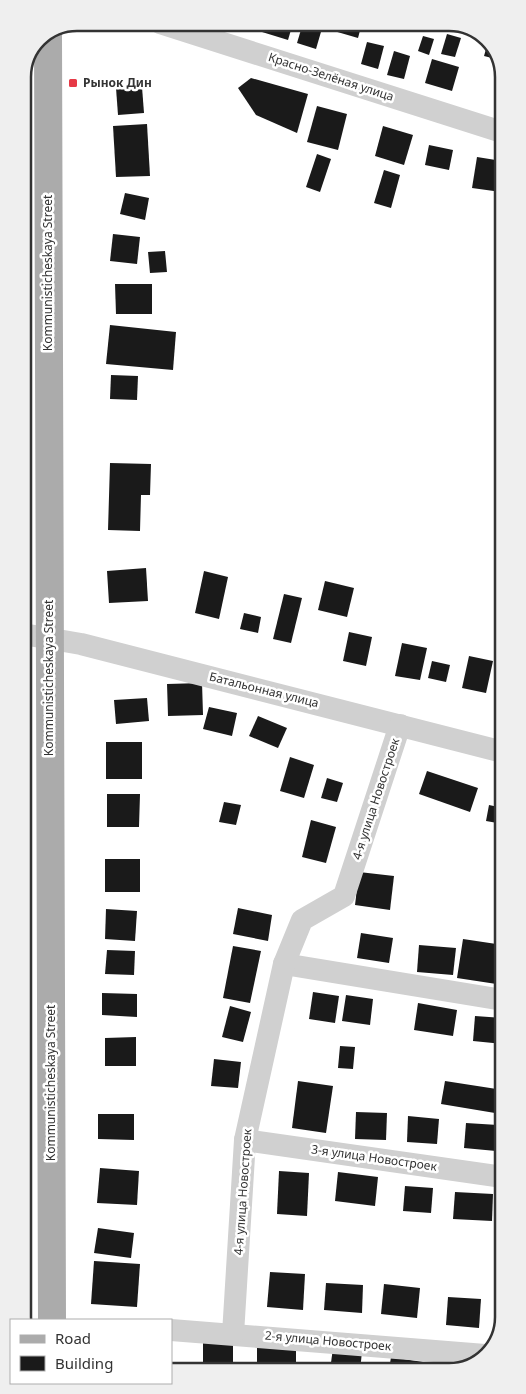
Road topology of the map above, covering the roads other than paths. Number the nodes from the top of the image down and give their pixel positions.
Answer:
1 (188, 31) edge
2 (48, 42) edge
3 (495, 130) edge
4 (36, 636) edge
5 (400, 725) junction
6 (495, 750) edge
7 (284, 964) junction
8 (495, 999) edge
9 (245, 1140) junction
10 (495, 1176) edge
11 (52, 1319) edge
12 (172, 1330) edge
13 (234, 1334) junction
14 (476, 1353) edge

1 - 3 street, Красно-Зелёная улица
2 - 4 main road, Kommunisticheskaya Street
4 - 5 street, Батальонная улица
4 - 11 main road, Kommunisticheskaya Street
5 - 6 street, Батальонная улица
5 - 7 street, 4-я улица Новостроек
7 - 8 street
7 - 9 street, 4-я улица Новостроек
9 - 10 street, 3-я улица Новостроек
9 - 13 street, 4-я улица Новостроек
12 - 13 street, 2-я улица Новостроек
13 - 14 street, 2-я улица Новостроек

